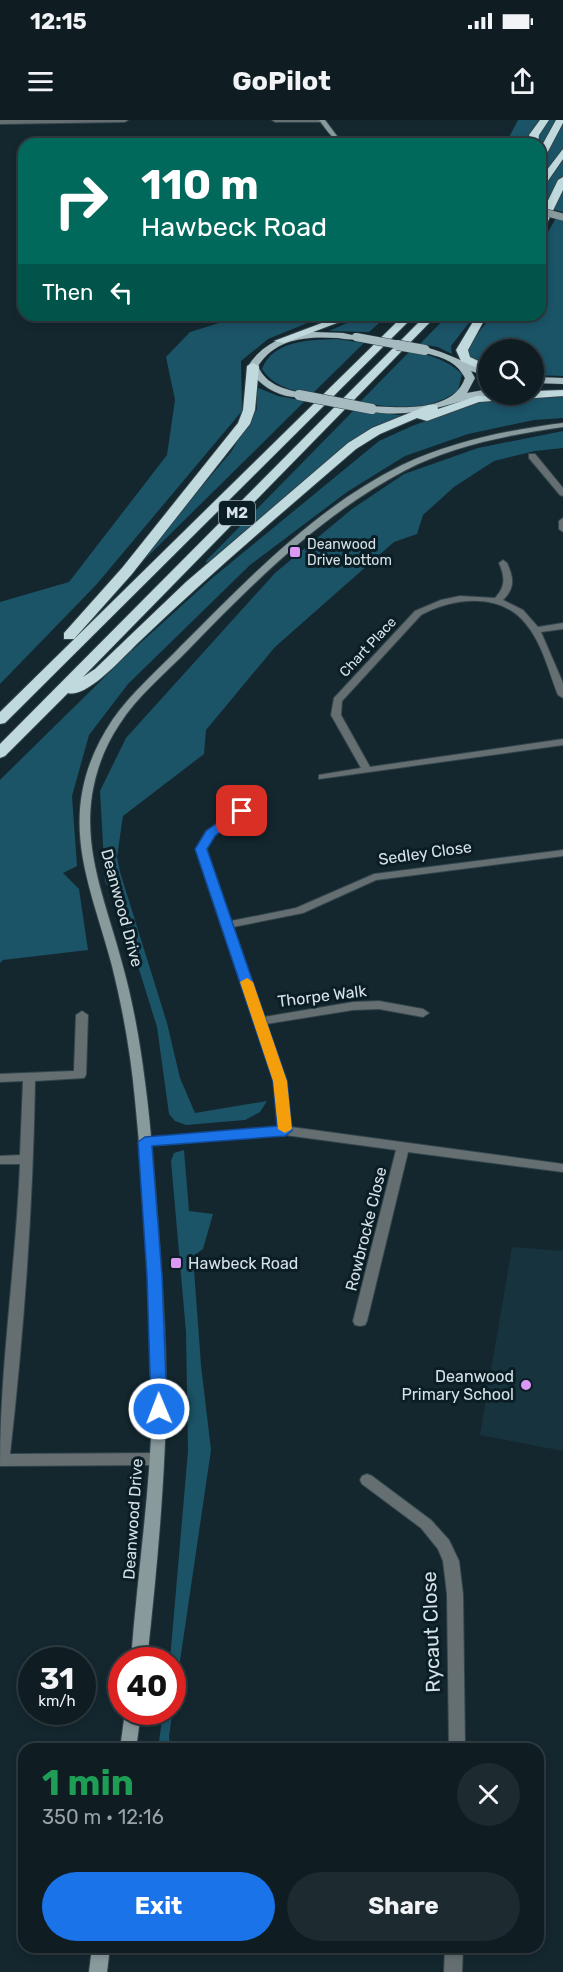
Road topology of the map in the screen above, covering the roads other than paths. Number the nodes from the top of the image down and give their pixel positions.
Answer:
1 (125, 120) edge
2 (275, 120) edge
3 (322, 120) edge
4 (545, 120) edge
5 (551, 120) edge
6 (560, 120) edge
7 (0, 122) edge
8 (337, 138) edge
9 (534, 138) edge
10 (538, 138) edge
11 (546, 146) edge
12 (563, 152) edge
13 (546, 177) edge
14 (563, 180) edge
15 (546, 213) edge
16 (546, 215) edge
17 (563, 217) edge
18 (337, 321) edge
19 (404, 321) edge
20 (426, 321) edge
21 (478, 321) edge
22 (468, 336) junction
23 (280, 342) junction
24 (461, 364) junction
25 (253, 366) junction
26 (478, 367) edge
27 (478, 369) edge
28 (544, 380) edge
29 (563, 381) edge
30 (544, 392) edge
31 (563, 392) edge
32 (478, 394) edge
33 (478, 399) edge
34 (451, 400) junction
35 (433, 407) junction
36 (563, 425) edge
37 (532, 456) dead end
38 (326, 468) junction
39 (563, 493) edge
40 (563, 521) edge
41 (563, 529) edge
42 (504, 563) dead end
43 (495, 602) junction
44 (563, 626) edge
45 (535, 630) junction
46 (49, 672) junction
47 (563, 695) edge
48 (41, 711) junction
49 (0, 720) edge
50 (563, 742) edge
51 (0, 753) edge
52 (367, 770) junction
53 (323, 777) dead end
54 (242, 811) dead end
55 (563, 853) edge
56 (228, 924) junction
57 (423, 1013) dead end
58 (82, 1015) dead end
59 (261, 1021) junction
60 (29, 1077) junction
61 (0, 1078) edge
62 (285, 1131) junction
63 (145, 1142) junction
64 (403, 1146) junction
65 (28, 1159) junction
66 (0, 1160) edge
67 (563, 1168) edge
68 (360, 1321) dead end
69 (157, 1459) junction
70 (1, 1460) edge
71 (367, 1480) dead end
72 (140, 1647) edge
73 (131, 1725) edge
74 (129, 1743) edge
75 (457, 1743) edge
76 (101, 1953) edge
77 (454, 1953) edge
78 (98, 1972) edge
79 (453, 1972) edge

1 - 7 street
2 - 3 street
3 - 8 street
4 - 9 highway
5 - 10 highway
6 - 11 highway
12 - 13 highway
14 - 16 highway
15 - 17 street, bridge
18 - 23 highway
19 - 46 highway, M2
20 - 48 highway, M2
21 - 22 highway
22 - 24 highway
22 - 26 highway
23 - 24 main road, bridge
23 - 25 main road
24 - 27 main road
24 - 34 main road
25 - 35 main road, bridge
25 - 46 highway, M2
28 - 29 main road
30 - 31 highway
32 - 34 main road
33 - 38 highway, M2
34 - 35 main road
35 - 38 highway, M2
36 - 63 street, Deanwood Drive
37 - 39 street
38 - 48 highway, M2
40 - 41 street
42 - 43 street
43 - 45 street, Chart Place
43 - 52 street, Chart Place
44 - 45 street
45 - 47 street, Chart Place
46 - 49 highway, M2
48 - 51 highway, M2
50 - 52 street
52 - 53 street
54 - 56 street
55 - 56 street, Sedley Close
56 - 59 street
57 - 59 street, Thorpe Walk
58 - 60 street
59 - 62 street
60 - 61 street
60 - 65 street
62 - 63 street
62 - 64 street
63 - 69 street, Deanwood Drive
64 - 67 street
64 - 68 street, Rowbrocke Close
65 - 66 street
65 - 70 street
69 - 70 street
69 - 72 street, Deanwood Drive
71 - 75 street, Rycaut Close
73 - 74 street
76 - 78 street
77 - 79 street

